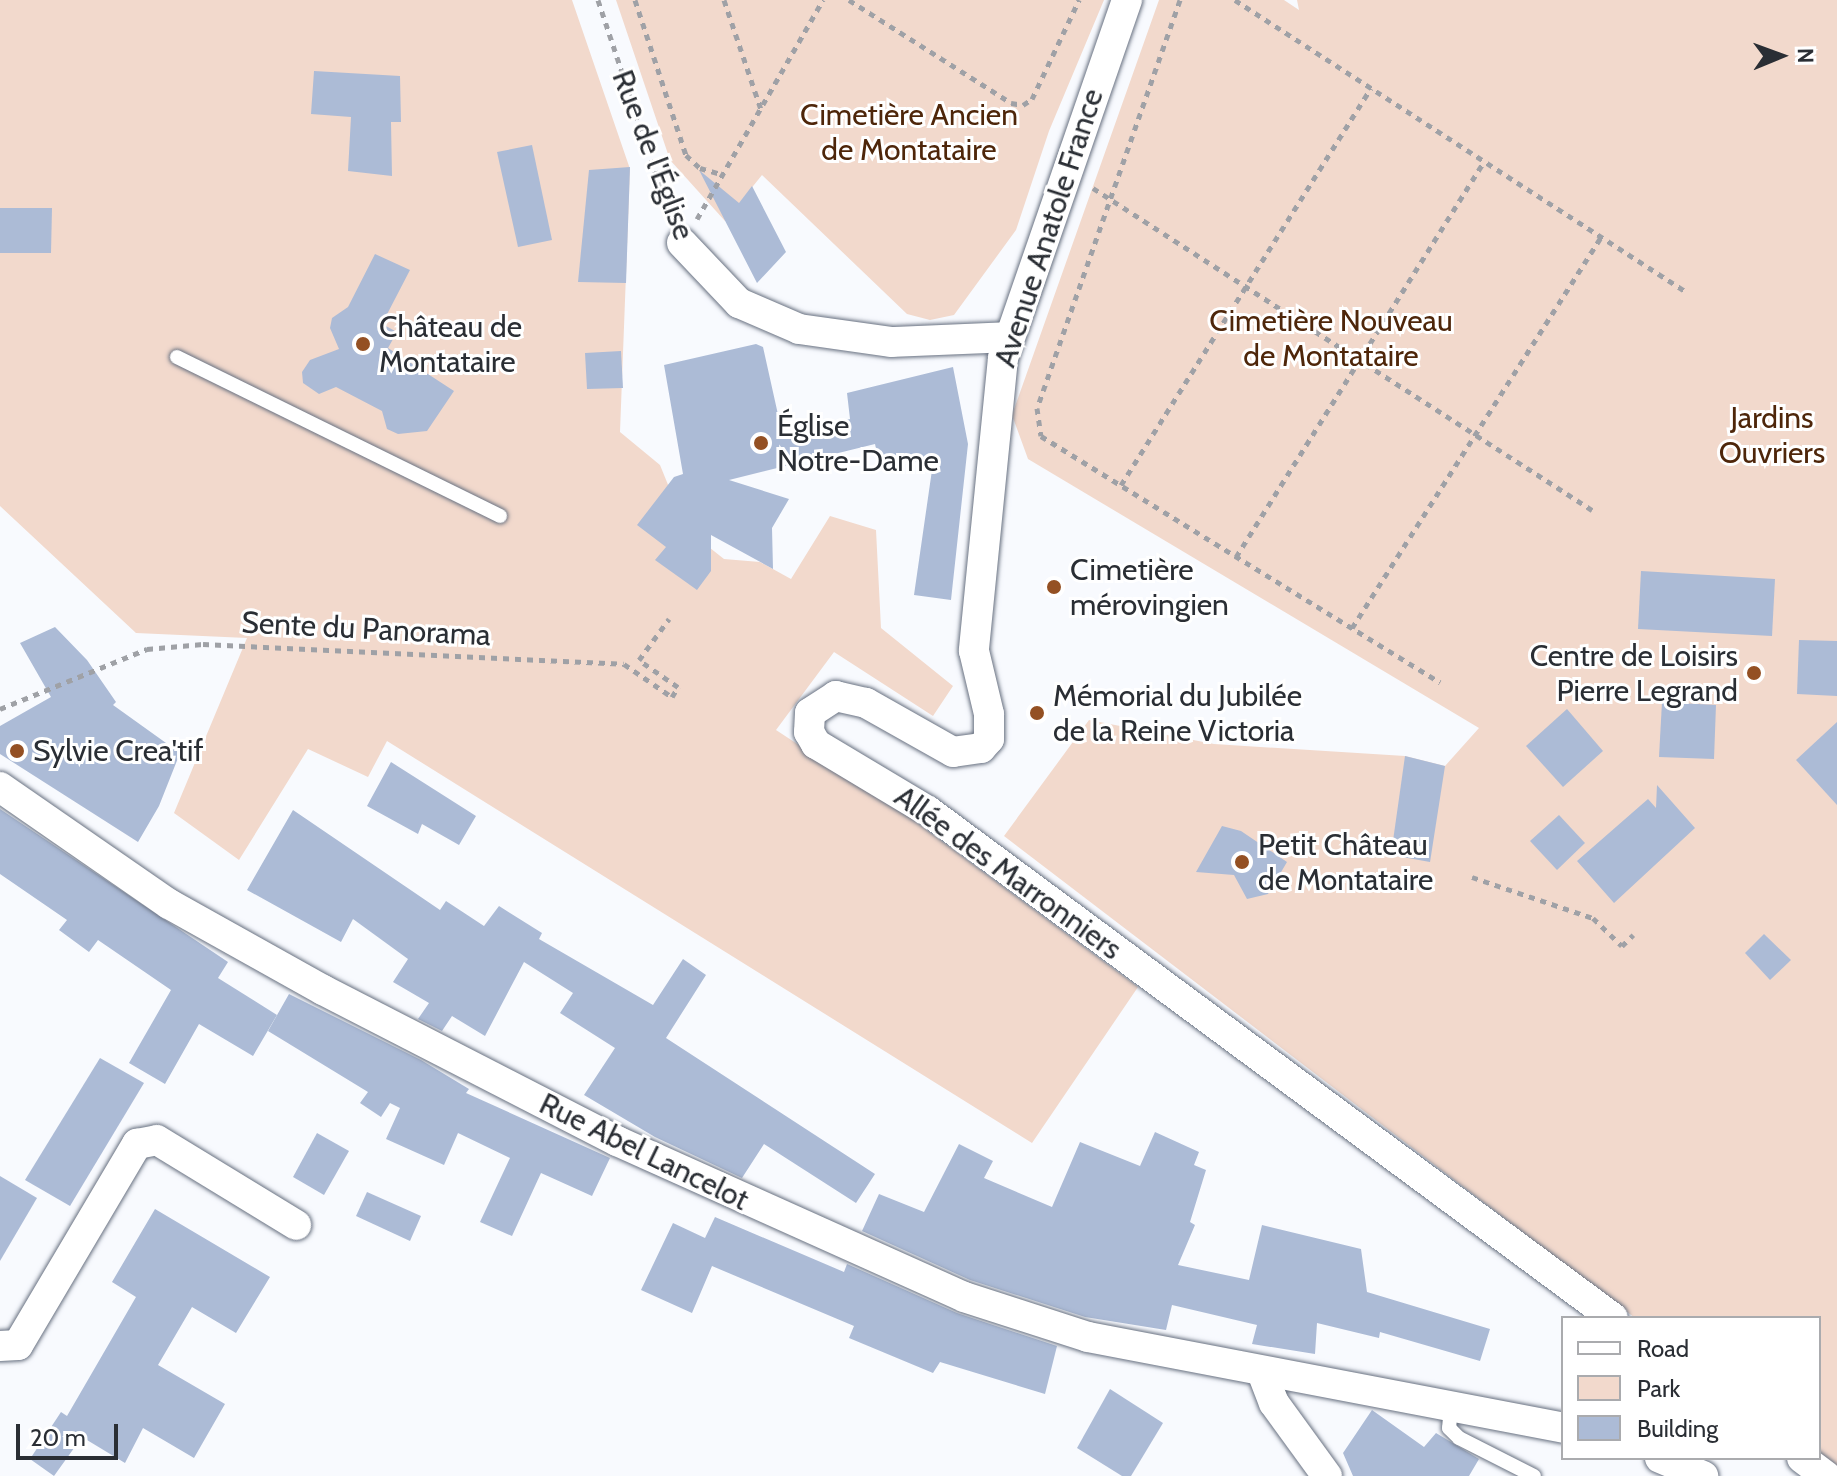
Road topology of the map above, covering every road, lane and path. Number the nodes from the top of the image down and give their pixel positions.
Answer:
1 (598, 0) edge
2 (635, 0) edge
3 (724, 0) edge
4 (823, 0) edge
5 (849, 0) edge
6 (1079, 0) edge
7 (1127, 0) edge
8 (1180, 0) edge
9 (1235, 0) edge
10 (1371, 88) junction
11 (761, 109) junction
12 (1484, 161) junction
13 (724, 176) junction
14 (1061, 179) junction
15 (1112, 200) junction
16 (1601, 237) junction
17 (682, 243) junction
18 (1245, 286) junction
19 (1685, 291) dead end
20 (1009, 337) junction
21 (177, 357) dead end
22 (1360, 360) junction
23 (1473, 433) junction
24 (990, 460) joint
25 (1121, 485) junction
26 (1592, 510) dead end
27 (500, 516) dead end
28 (1236, 557) junction
29 (669, 619) dead end
30 (1352, 628) junction
31 (1440, 682) dead end
32 (0, 709) edge
33 (0, 787) edge
34 (1472, 877) dead end
35 (1633, 935) dead end
36 (296, 1225) dead end
37 (1610, 1316) edge
38 (0, 1346) edge
39 (1262, 1372) junction
40 (1451, 1405) junction
41 (1561, 1428) edge
42 (1665, 1460) edge
43 (1805, 1460) edge
44 (1327, 1476) edge
45 (1534, 1476) edge
46 (1703, 1476) edge
47 (1826, 1476) edge

1 - 17 path, Rue de l'Église
2 - 13 path
3 - 11 path
4 - 11 path
5 - 6 path
7 - 14 street, Avenue Anatole France
8 - 15 path
9 - 10 path
10 - 12 path
10 - 18 path
11 - 13 path
12 - 16 path
12 - 22 path
13 - 17 path
14 - 15 path
14 - 20 street, Avenue Anatole France
15 - 18 path
15 - 25 path
16 - 19 path
16 - 23 path
17 - 20 street, Rue de l'Église
18 - 22 path
18 - 25 path
20 - 24 street, Avenue Anatole France
21 - 27 lane
22 - 23 path
22 - 28 path
23 - 26 path
23 - 30 path
24 - 37 street, Allée des Marronniers
25 - 28 path
28 - 30 path
29 - 32 path, Sente du Panorama
30 - 31 path
33 - 39 street, Rue Abel Lancelot
34 - 35 path
36 - 38 street
39 - 40 street, Rue Abel Lancelot
39 - 44 street
40 - 41 street, Rue Abel Lancelot
40 - 45 lane
42 - 46 street
43 - 47 street

